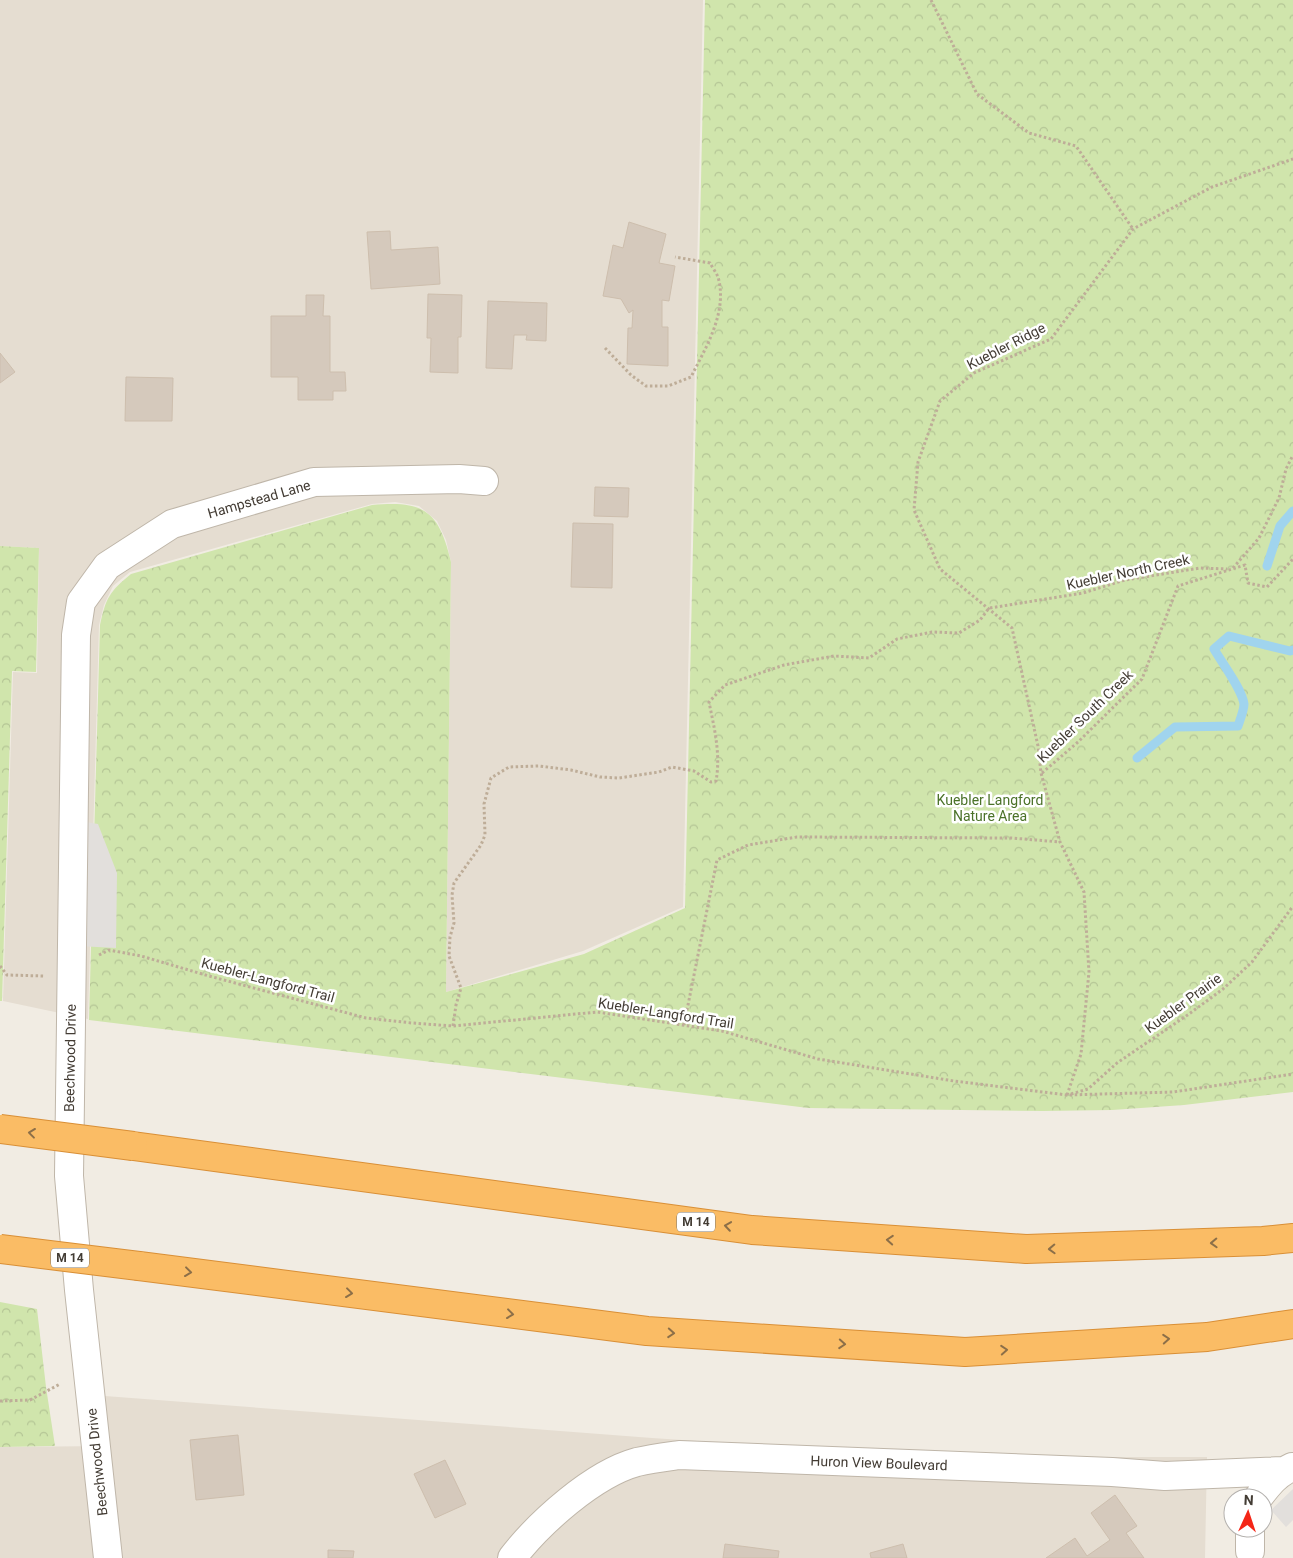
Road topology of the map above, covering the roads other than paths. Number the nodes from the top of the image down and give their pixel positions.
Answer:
1 (484, 481) dead end
2 (107, 566) joint
3 (0, 1129) edge
4 (1293, 1238) edge
5 (0, 1249) edge
6 (1293, 1324) edge
7 (1288, 1469) edge
8 (1266, 1488) edge
9 (108, 1558) edge
10 (512, 1558) edge

1 - 2 street, Hampstead Lane
2 - 9 street, Beechwood Drive
4 -> 3 highway, M 14, bridge
5 -> 6 highway, M 14, bridge
7 - 8 street, Huron View Boulevard
7 - 10 street, Huron View Boulevard

